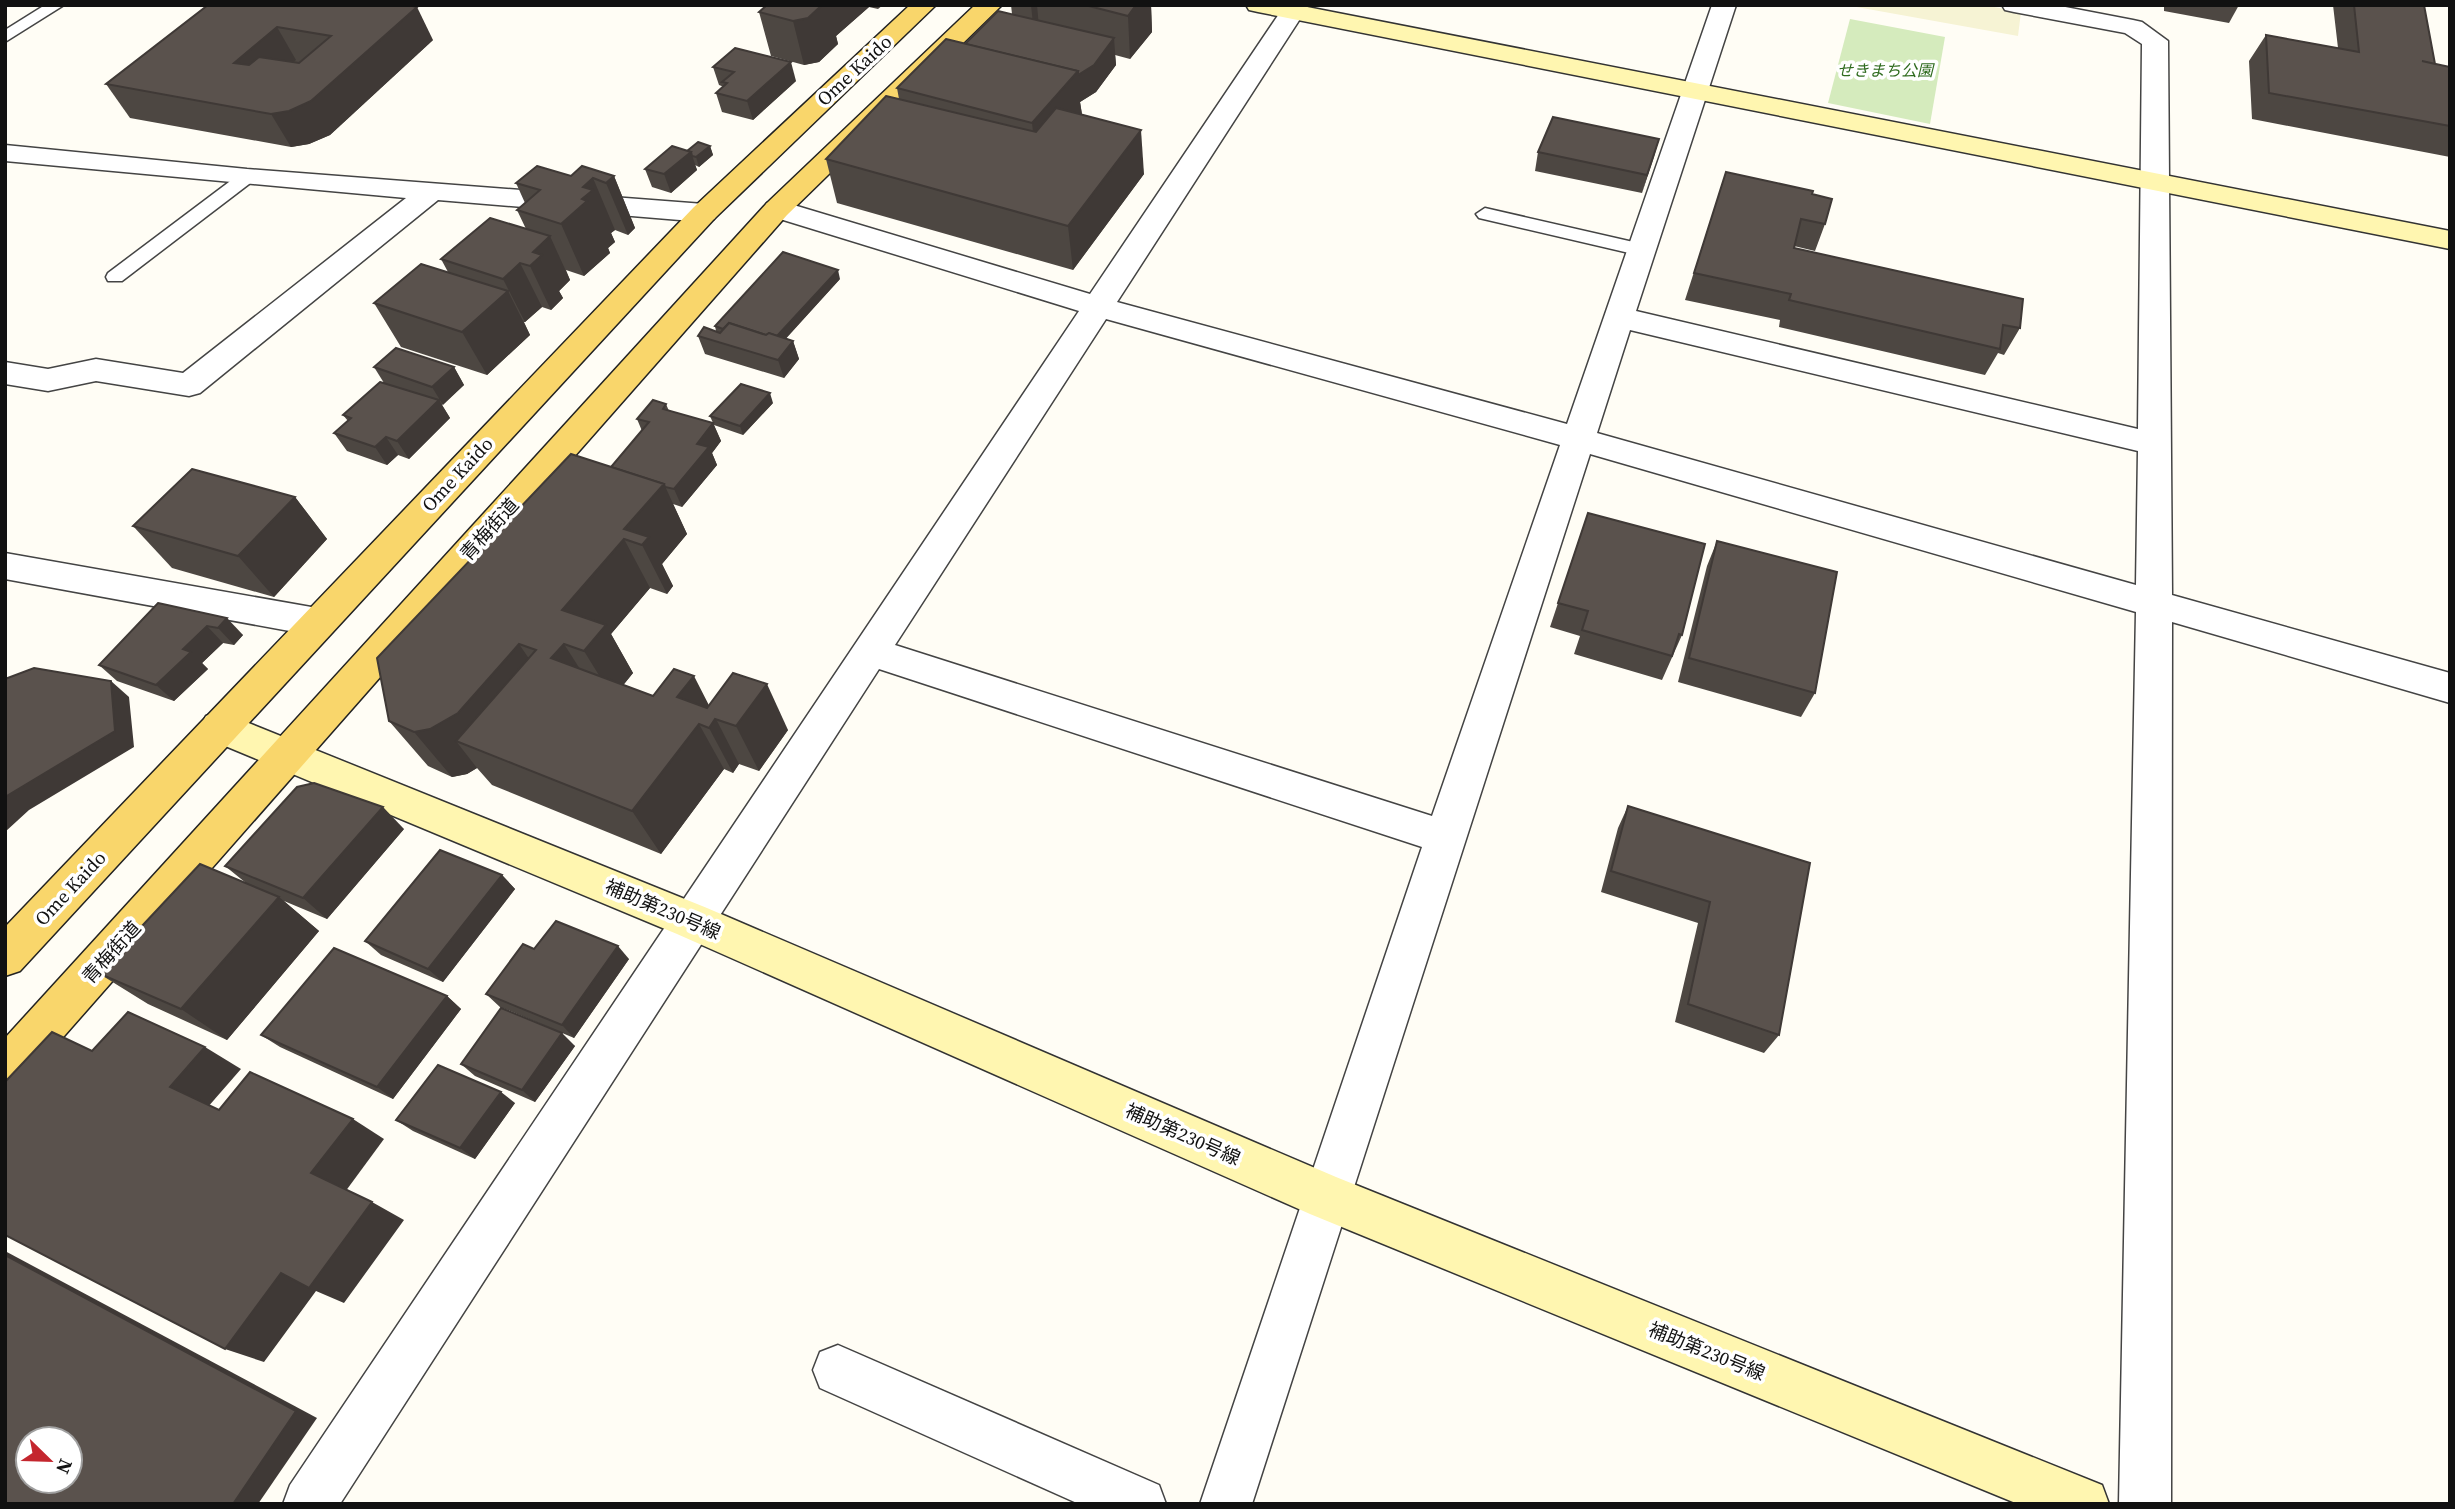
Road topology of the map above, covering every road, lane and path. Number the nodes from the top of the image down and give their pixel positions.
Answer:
1 (56, 5) edge
2 (924, 5) edge
3 (990, 5) edge
4 (1724, 5) edge
5 (2014, 5) edge
6 (1283, 8) edge
7 (5, 37) edge
8 (1695, 91) junction
9 (5, 153) edge
10 (247, 177) junction
11 (2155, 181) junction
12 (432, 191) junction
13 (777, 209) junction
14 (704, 212) junction
15 (1485, 214) dead end
16 (2450, 240) edge
17 (1642, 250) junction
18 (115, 277) dead end
19 (1099, 307) junction
20 (1619, 317) junction
21 (5, 373) edge
22 (1579, 439) junction
23 (2155, 444) junction
24 (5, 566) edge
25 (2154, 604) junction
26 (317, 622) junction
27 (870, 652) junction
28 (2450, 688) edge
29 (219, 727) junction
30 (288, 753) junction
31 (1445, 836) junction
32 (692, 921) junction
33 (5, 957) edge
34 (5, 1070) edge
35 (1327, 1197) junction
36 (838, 1370) dead end
37 (309, 1504) edge
38 (1140, 1504) edge
39 (1226, 1504) edge
40 (2083, 1504) edge
41 (2145, 1504) edge

1 - 7 lane
2 - 14 main road, Ome Kaido
3 - 13 main road, 青梅街道
4 - 8 street
5 - 11 street
6 - 8 street
6 - 19 street
8 - 11 street
8 - 17 street
9 - 10 street
10 - 12 street
10 - 18 lane
11 - 16 street
11 - 23 street
12 - 14 street
12 - 21 street
13 - 19 street
13 - 30 main road, 青梅街道
14 - 26 main road, Ome Kaido
15 - 17 lane
17 - 20 street
19 - 22 street
19 - 27 street
20 - 22 street
20 - 23 street
22 - 25 street
22 - 31 street
23 - 25 street
24 - 26 street
25 - 28 street
25 - 41 street
26 - 29 main road, Ome Kaido
27 - 31 street
27 - 32 street
29 - 30 street, 補助第230号線
29 - 33 main road, Ome Kaido
30 - 32 street, 補助第230号線
30 - 34 main road, 青梅街道
31 - 35 street
32 - 35 street, 補助第230号線
32 - 37 street
35 - 39 street
35 - 40 street, 補助第230号線
36 - 38 street

